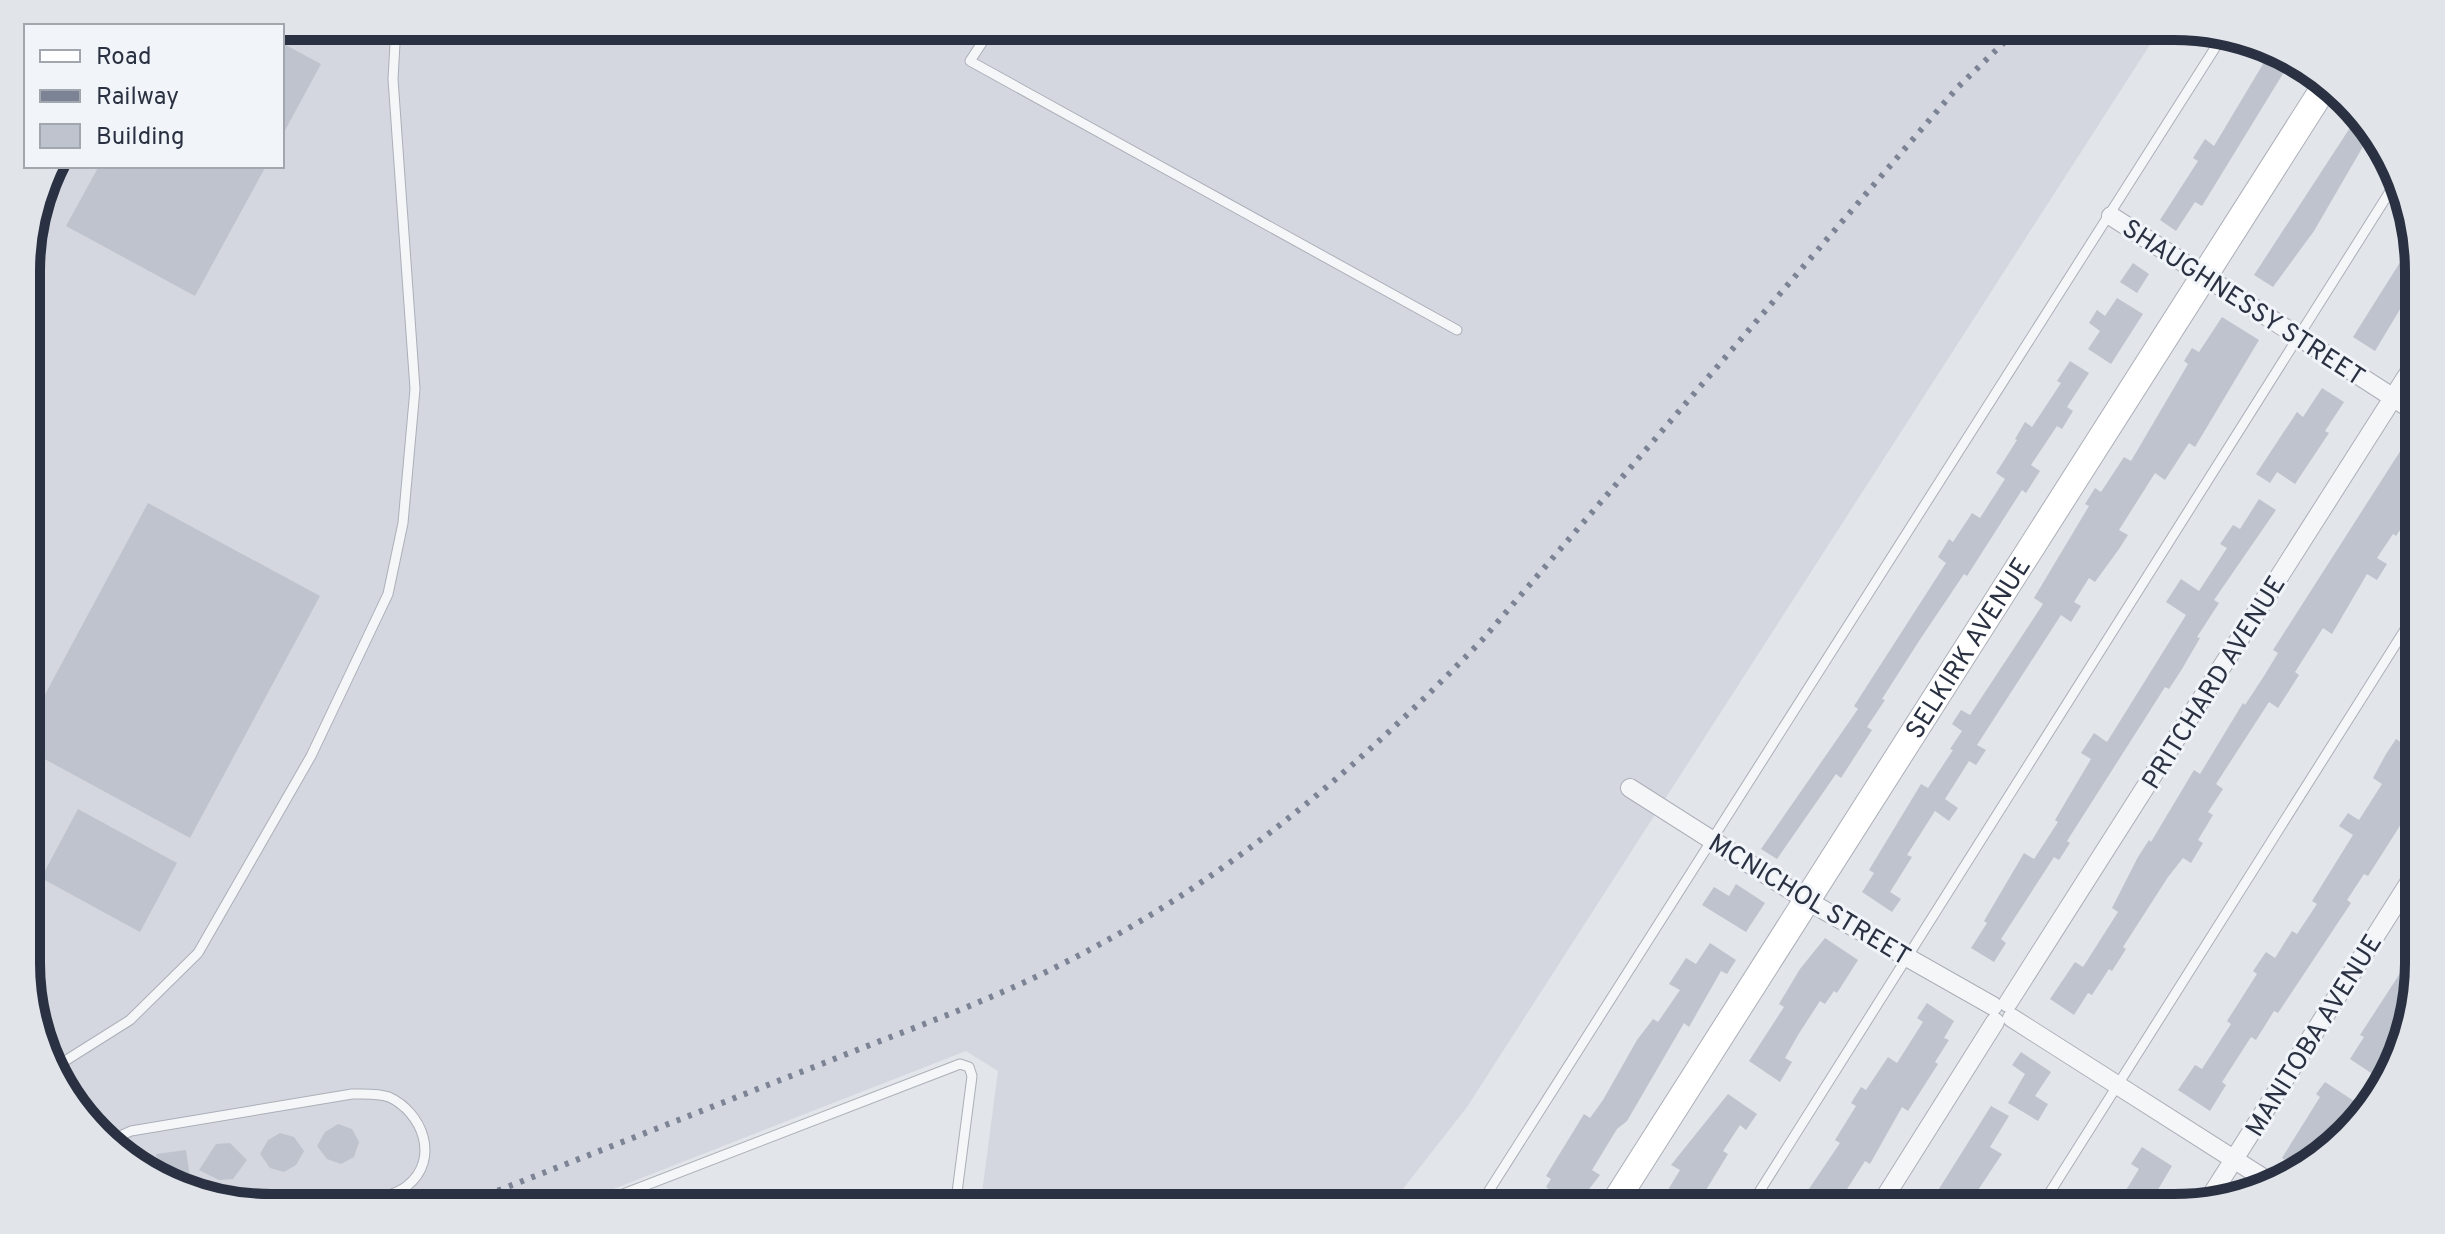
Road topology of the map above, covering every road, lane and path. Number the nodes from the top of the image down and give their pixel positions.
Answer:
1 (395, 40) edge
2 (984, 40) edge
3 (2218, 44) edge
4 (2321, 93) edge
5 (2390, 191) edge
6 (2111, 216) junction
7 (2205, 278) junction
8 (1457, 330) dead end
9 (2298, 337) junction
10 (2405, 380) edge
11 (2394, 398) junction
12 (2405, 405) edge
13 (2405, 630) edge
14 (1630, 788) dead end
15 (1712, 840) junction
16 (2405, 889) edge
17 (1806, 900) junction
18 (1908, 959) junction
19 (2002, 1012) junction
20 (63, 1062) edge
21 (2117, 1086) junction
22 (119, 1137) edge
23 (2234, 1159) junction
24 (2261, 1176) edge
25 (2214, 1191) edge
26 (389, 1194) edge
27 (623, 1194) edge
28 (957, 1194) edge
29 (1487, 1194) edge
30 (1620, 1194) edge
31 (1758, 1194) edge
32 (1887, 1194) edge
33 (2049, 1194) edge

1 - 20 lane
2 - 8 lane
3 - 6 lane
4 - 7 street, SELKIRK AVENUE
5 - 9 lane
6 - 7 street, SHAUGHNESSY STREET
6 - 15 lane
7 - 9 street, SHAUGHNESSY STREET
7 - 17 street, SELKIRK AVENUE
9 - 11 street, SHAUGHNESSY STREET
9 - 18 lane
10 - 11 street, PRITCHARD AVENUE
11 - 12 street, SHAUGHNESSY STREET
11 - 19 street, PRITCHARD AVENUE
13 - 21 lane
14 - 15 street, MCNICHOL STREET
15 - 17 street, MCNICHOL STREET
15 - 29 lane
16 - 23 street, MANITOBA AVENUE
17 - 18 street, MCNICHOL STREET
17 - 30 street, SELKIRK AVENUE
18 - 19 street, MCNICHOL STREET
18 - 31 lane
19 - 21 street, MCNICHOL STREET
19 - 32 street, PRITCHARD AVENUE
21 - 23 street, MCNICHOL STREET
21 - 33 lane
22 - 26 lane
23 - 24 street, MCNICHOL STREET
23 - 25 street, MANITOBA AVENUE
27 - 28 lane

